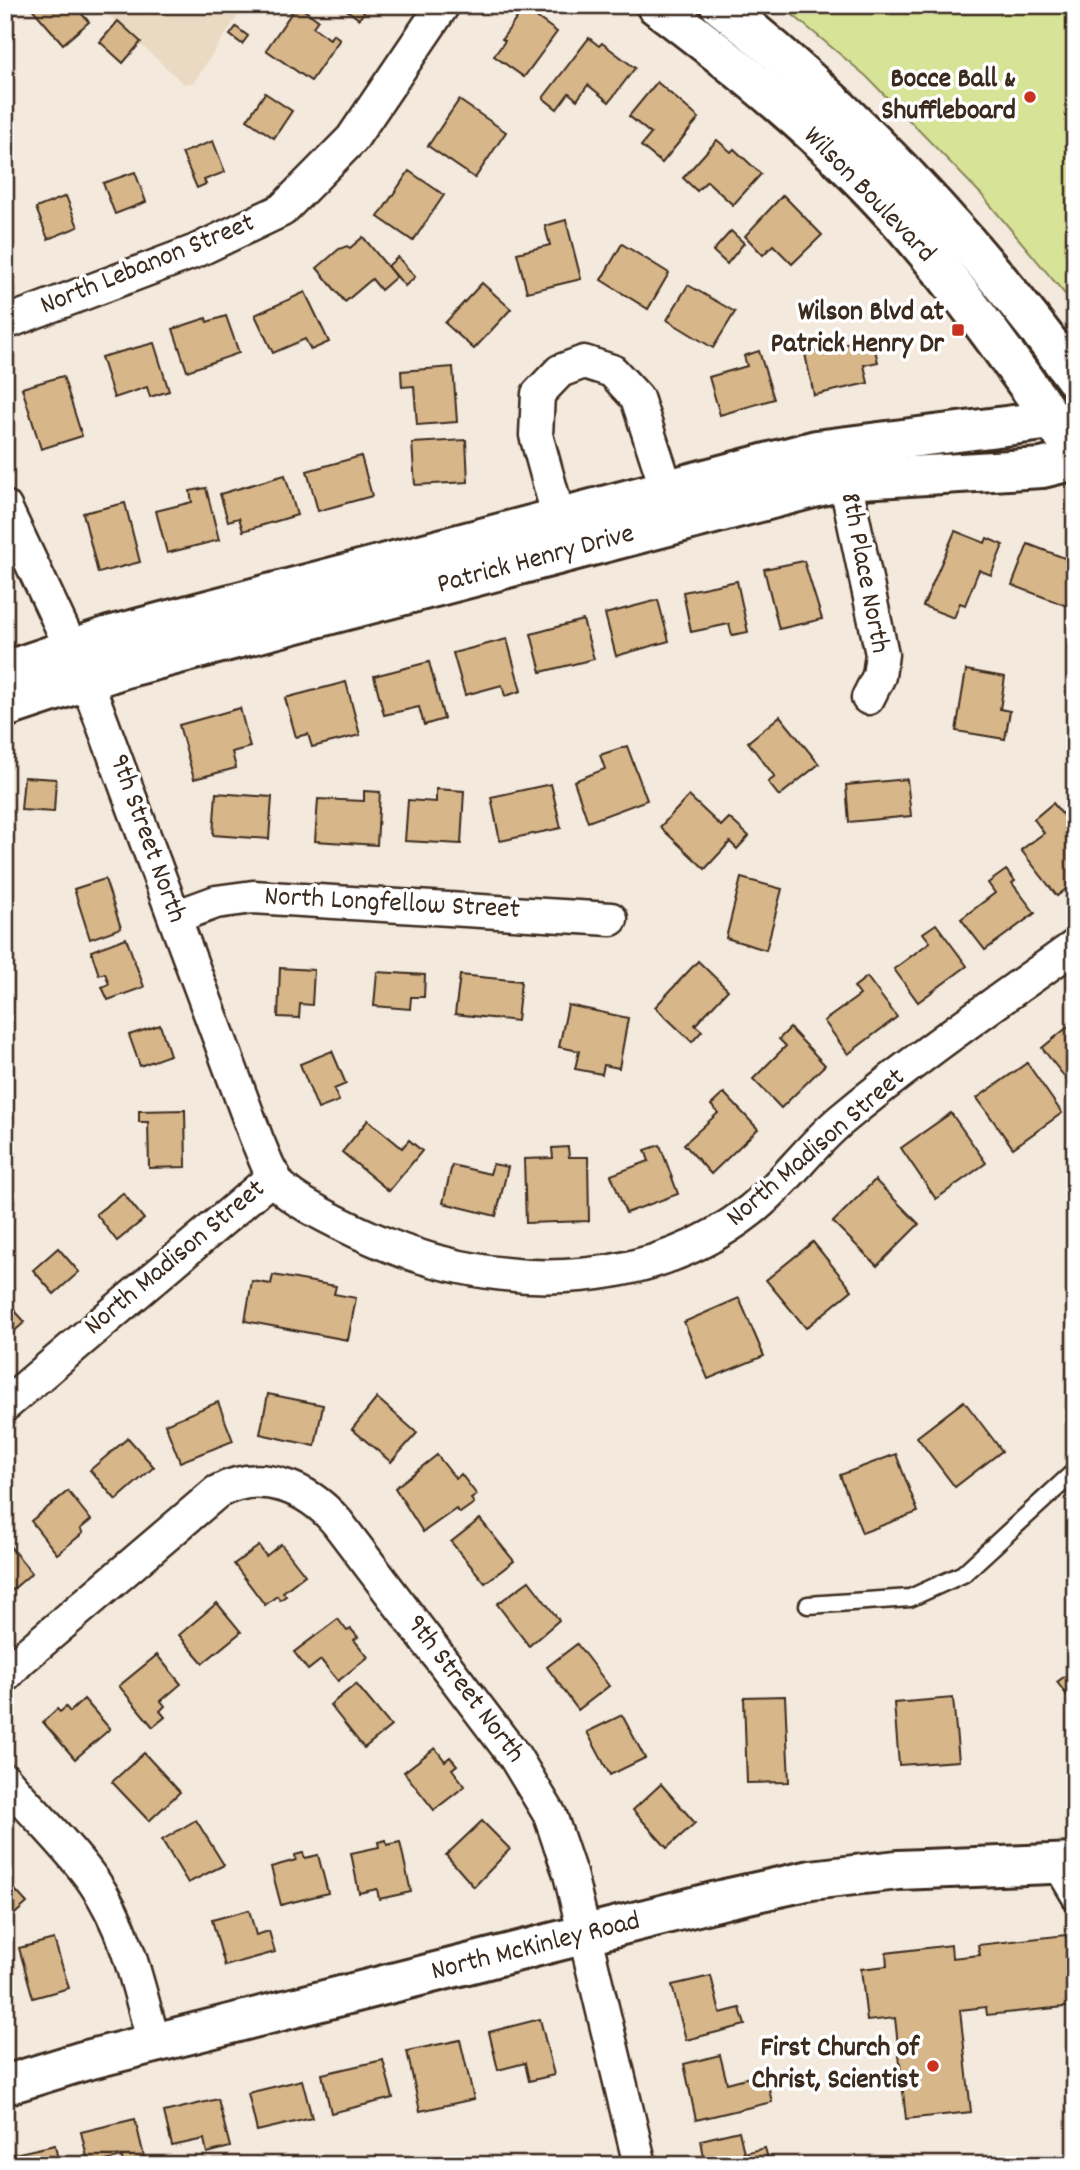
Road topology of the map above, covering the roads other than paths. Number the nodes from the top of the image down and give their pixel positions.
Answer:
1 (443, 5) edge
2 (656, 5) edge
3 (720, 5) edge
4 (5, 323) edge
5 (1075, 378) edge
6 (1063, 421) edge
7 (1075, 451) edge
8 (1075, 460) edge
9 (841, 463) junction
10 (666, 487) junction
11 (5, 507) edge
12 (558, 515) junction
13 (80, 663) junction
14 (5, 671) edge
15 (868, 698) dead end
16 (5, 708) edge
17 (175, 917) junction
18 (611, 919) dead end
19 (1075, 946) edge
20 (274, 1176) junction
21 (5, 1405) edge
22 (1075, 1471) edge
23 (808, 1605) dead end
24 (5, 1676) edge
25 (5, 1780) edge
26 (1063, 1865) edge
27 (1075, 1906) edge
28 (584, 1937) junction
29 (154, 2044) junction
30 (5, 2085) edge
31 (640, 2165) edge

1 - 4 street, North Lebanon Street
2 - 6 street, Wilson Boulevard
3 - 5 street, Wilson Boulevard
6 - 7 street, Wilson Boulevard
6 - 9 street, Patrick Henry Drive
8 - 9 street, Patrick Henry Drive
9 - 10 street, Patrick Henry Drive
9 - 13 street, Patrick Henry Drive
9 - 15 street, 8th Place North
10 - 12 street, Patrick Henry Drive
10 - 12 street, Patrick Henry Drive
11 - 13 street, 9th Street North
12 - 13 street, Patrick Henry Drive
13 - 14 street, Patrick Henry Drive
13 - 16 street, Patrick Henry Drive
13 - 17 street, 9th Street North
17 - 18 street, North Longfellow Street
17 - 20 street, 9th Street North
19 - 20 street, North Madison Street
20 - 21 street, North Madison Street
22 - 23 lane
24 - 28 street, 9th Street North
25 - 29 street
26 - 27 lane
26 - 28 street, North McKinley Road
28 - 29 street, North McKinley Road
28 - 31 street, 9th Street North
29 - 30 street, North McKinley Road

